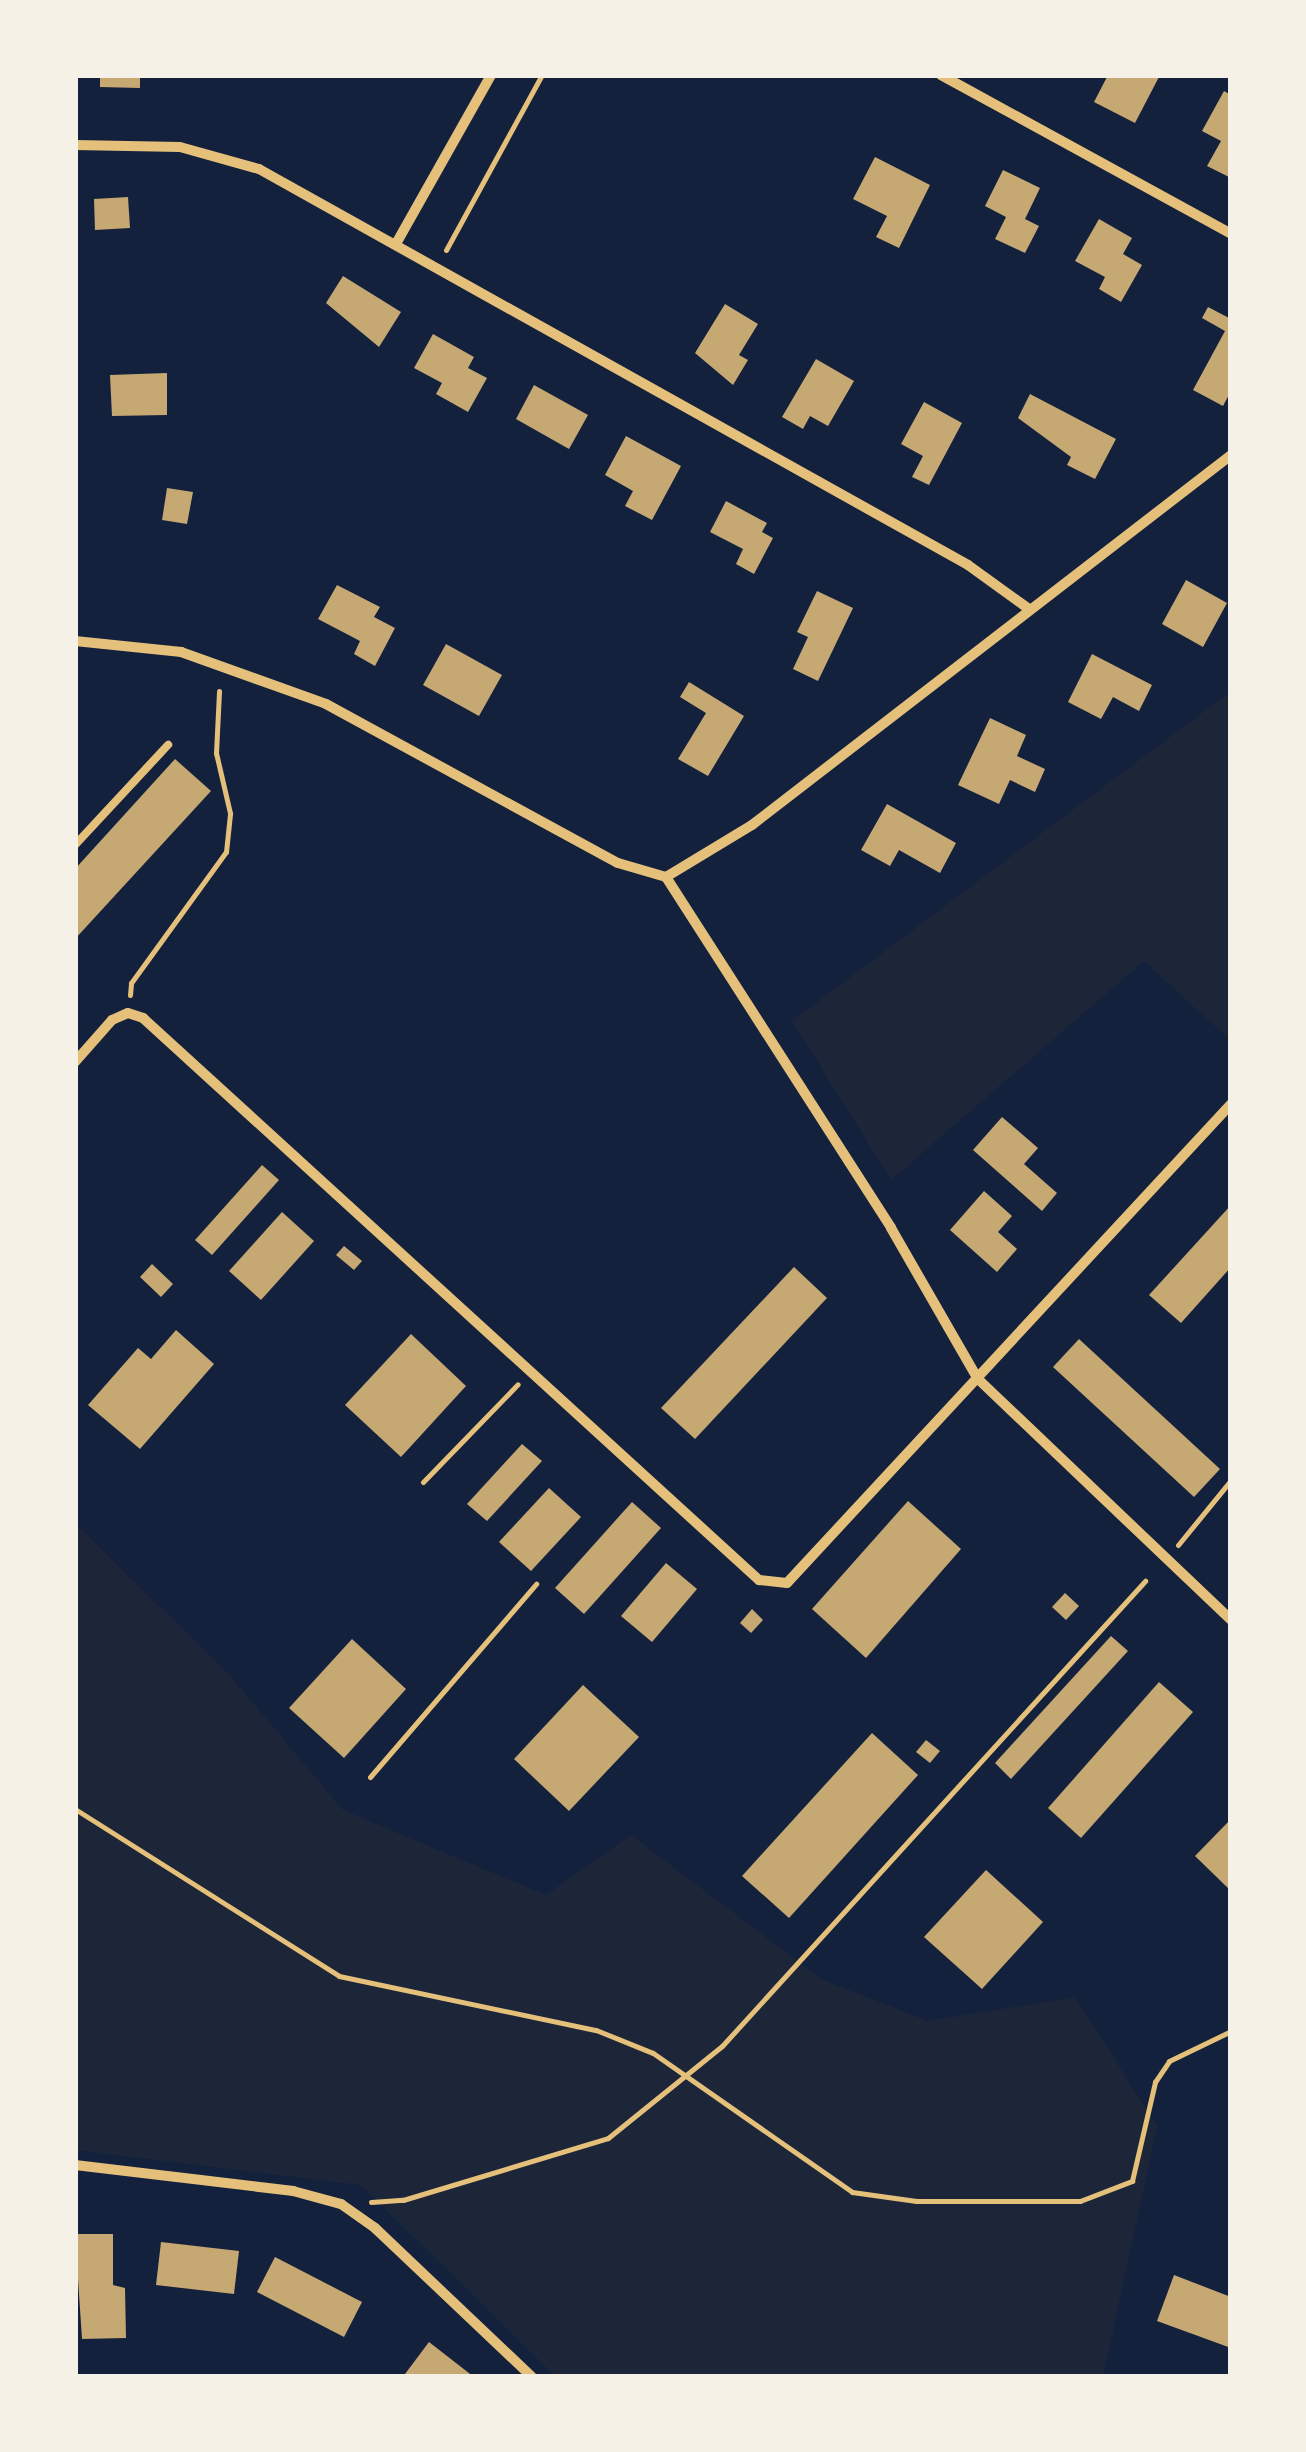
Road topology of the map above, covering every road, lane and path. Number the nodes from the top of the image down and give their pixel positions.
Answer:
1 (491, 75) edge
2 (542, 75) edge
3 (941, 75) edge
4 (75, 146) edge
5 (1231, 234) edge
6 (397, 242) junction
7 (440, 267) junction
8 (1231, 455) edge
9 (1029, 609) junction
10 (75, 641) edge
11 (219, 691) dead end
12 (168, 745) dead end
13 (75, 845) edge
14 (666, 877) junction
15 (128, 1013) junction
16 (75, 1062) edge
17 (1231, 1104) edge
18 (532, 1370) junction
19 (978, 1379) junction
20 (1231, 1480) edge
21 (423, 1482) dead end
22 (1176, 1547) dead end
23 (1145, 1581) dead end
24 (536, 1584) dead end
25 (1231, 1620) edge
26 (370, 1776) dead end
27 (75, 1809) edge
28 (1231, 2030) edge
29 (686, 2075) junction
30 (75, 2165) edge
31 (341, 2204) junction
32 (532, 2377) edge

1 - 6 street
2 - 7 path
3 - 5 street
4 - 6 street
6 - 7 street
7 - 9 street
8 - 9 street
9 - 14 street
10 - 14 street
11 - 15 path
12 - 13 lane
14 - 19 street
15 - 16 street
15 - 18 street
17 - 19 street
18 - 19 street
18 - 21 path
19 - 25 street
20 - 22 path
23 - 29 path
24 - 26 path
27 - 29 path
28 - 29 path
29 - 31 path
30 - 31 street
31 - 32 street

